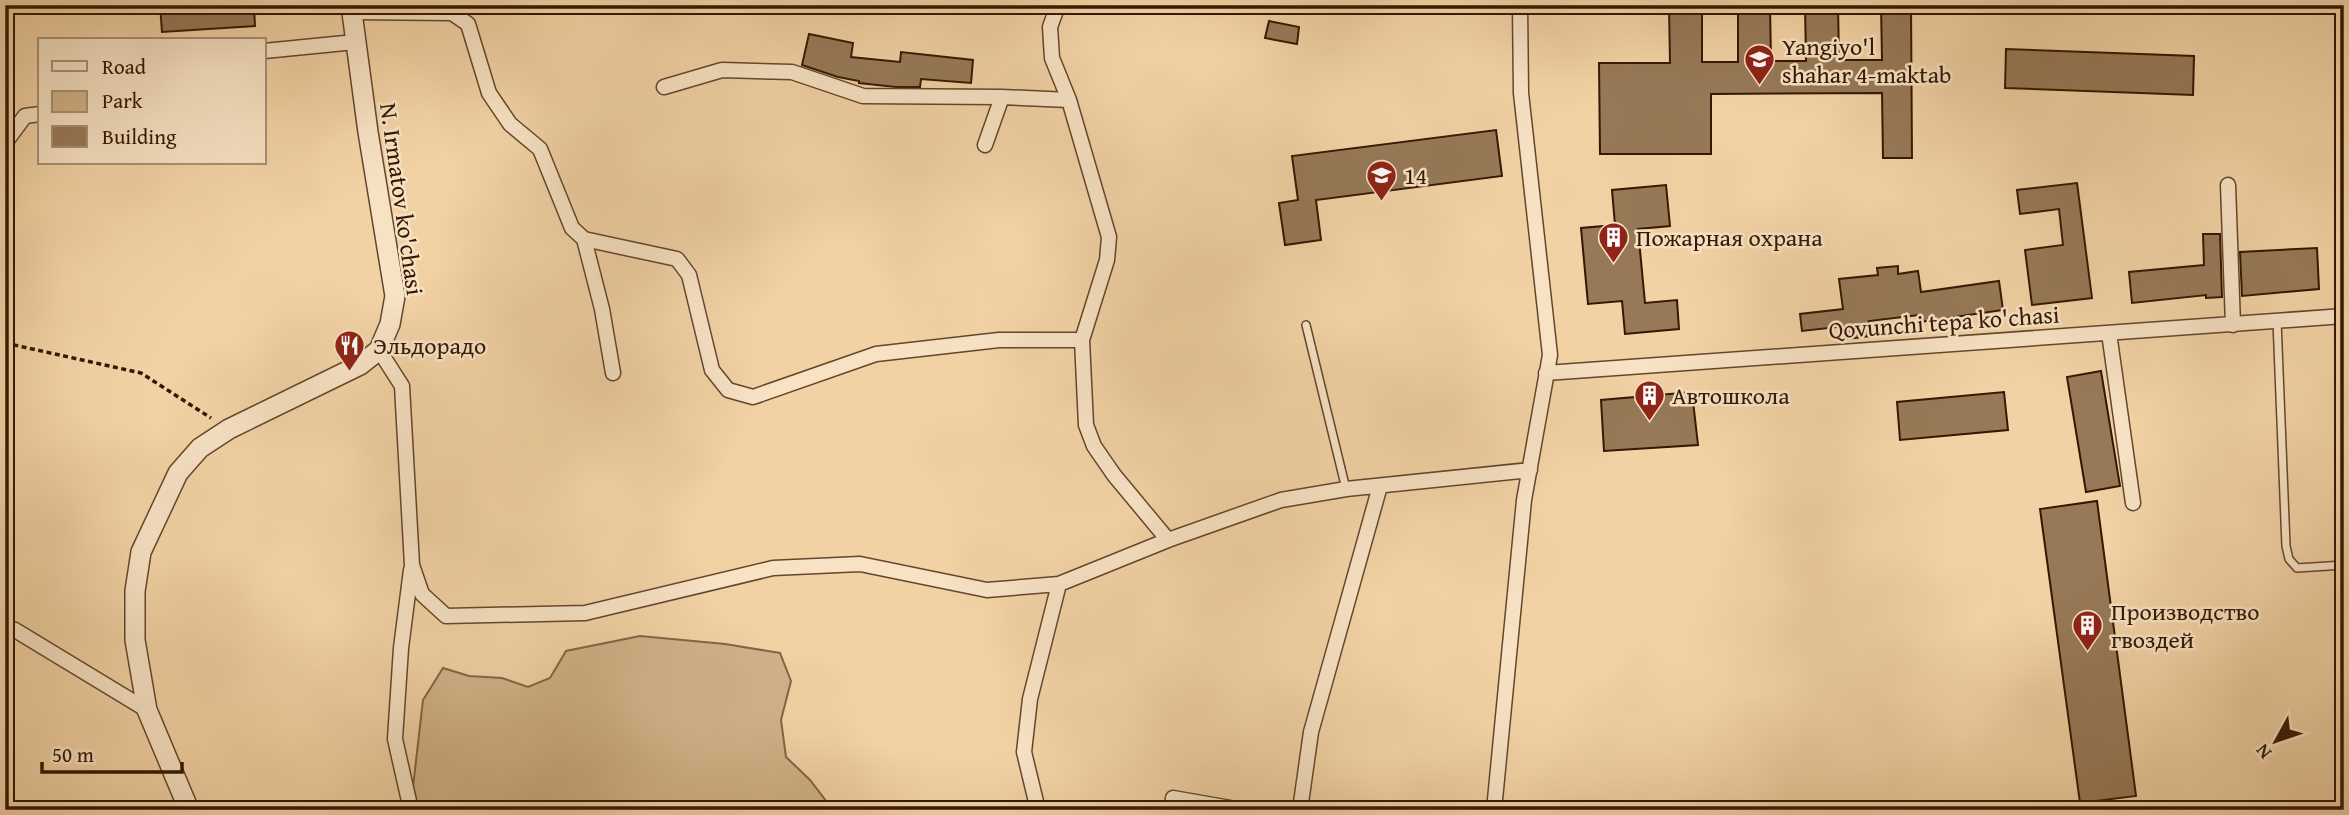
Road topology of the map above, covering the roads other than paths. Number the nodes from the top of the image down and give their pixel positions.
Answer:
1 (1058, 5) edge
2 (1520, 5) edge
3 (351, 8) edge
4 (355, 42) junction
5 (266, 51) edge
6 (664, 87) dead end
7 (1002, 96) junction
8 (1069, 100) junction
9 (38, 114) edge
10 (5, 143) edge
11 (985, 145) dead end
12 (2228, 185) dead end
13 (584, 239) junction
14 (2344, 316) edge
15 (2277, 321) junction
16 (1306, 325) dead end
17 (2233, 325) junction
18 (2109, 333) junction
19 (1082, 340) junction
20 (379, 350) junction
21 (613, 373) dead end
22 (1546, 373) junction
23 (1530, 470) junction
24 (1380, 486) junction
25 (1346, 489) junction
26 (2133, 503) dead end
27 (1168, 540) junction
28 (412, 565) junction
29 (2344, 565) edge
30 (1059, 584) junction
31 (5, 627) edge
32 (147, 710) junction
33 (189, 810) edge
34 (411, 810) edge
35 (1038, 810) edge
36 (1172, 810) edge
37 (1242, 810) edge
38 (1300, 810) edge
39 (1494, 810) edge

1 - 8 street
2 - 22 street
3 - 4 street, N. Irmatov ko'chasi
3 - 13 street
4 - 5 street
4 - 20 street, N. Irmatov ko'chasi
6 - 7 street
7 - 8 street
7 - 11 street
8 - 19 street
9 - 10 street
12 - 17 street
13 - 19 street
13 - 21 street
14 - 15 street, Qovunchi tepa ko'chasi
15 - 17 street, Qovunchi tepa ko'chasi
15 - 29 lane
16 - 25 lane
17 - 18 street, Qovunchi tepa ko'chasi
18 - 22 street, Qovunchi tepa ko'chasi
18 - 26 street
19 - 27 street
20 - 28 street
20 - 32 street
22 - 23 street
23 - 24 street
23 - 39 street
24 - 25 street
24 - 38 street
25 - 27 street
27 - 30 street
28 - 30 street
28 - 34 street
30 - 35 street
31 - 32 street
32 - 33 street
36 - 37 street

